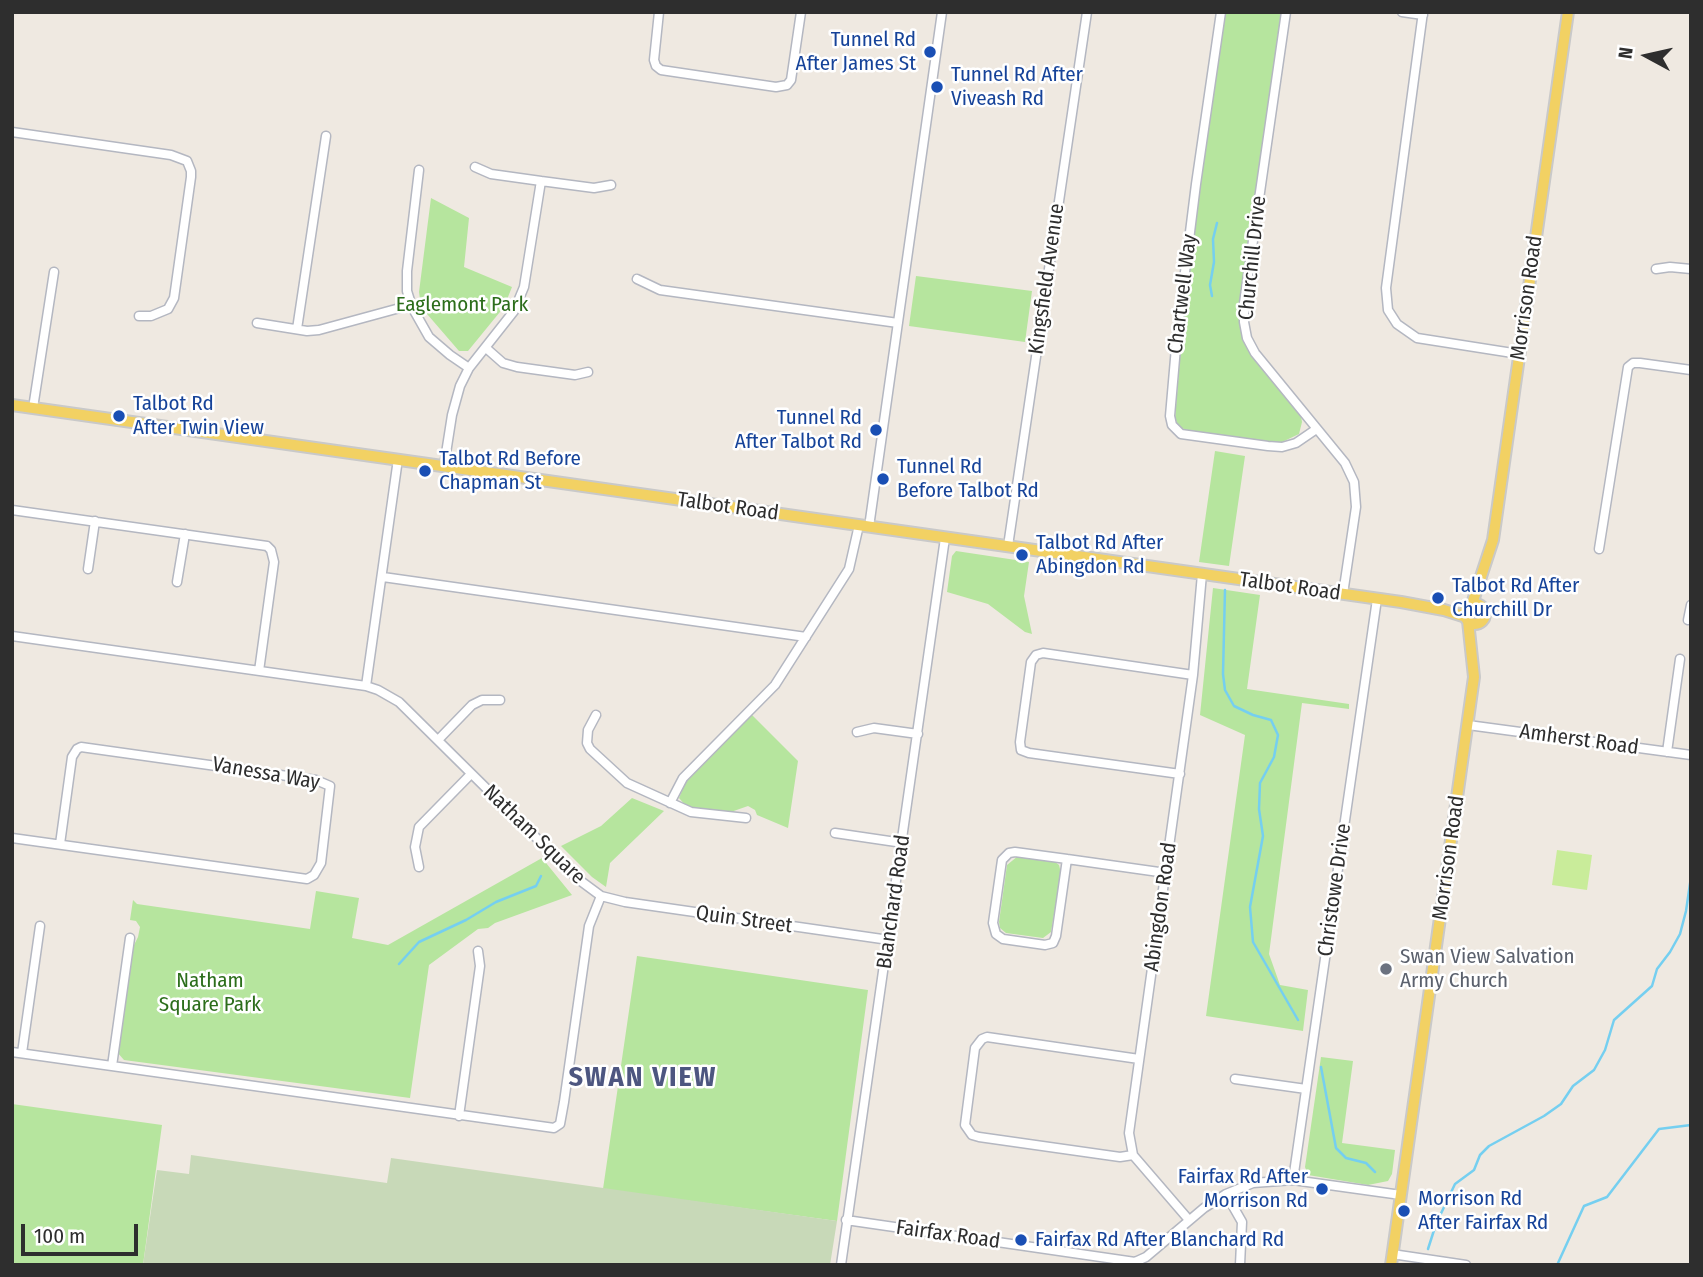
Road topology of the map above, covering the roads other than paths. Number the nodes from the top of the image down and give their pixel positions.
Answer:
1 (659, 12) edge
2 (801, 12) edge
3 (942, 12) edge
4 (1087, 12) edge
5 (1221, 12) edge
6 (1286, 12) edge
7 (1402, 12) edge
8 (1569, 12) edge
9 (1423, 14) edge
10 (12, 132) edge
11 (326, 136) dead end
12 (475, 167) dead end
13 (419, 170) dead end
14 (541, 181) junction
15 (611, 185) dead end
16 (1691, 269) edge
17 (1656, 270) dead end
18 (54, 272) dead end
19 (637, 279) dead end
20 (412, 307) junction
21 (139, 316) dead end
22 (257, 323) dead end
23 (898, 323) junction
24 (298, 329) junction
25 (486, 348) junction
26 (1518, 354) junction
27 (469, 368) junction
28 (1691, 370) edge
29 (588, 372) dead end
30 (12, 405) edge
31 (33, 408) junction
32 (1315, 430) junction
33 (398, 459) junction
34 (444, 466) junction
35 (12, 510) edge
36 (95, 521) junction
37 (864, 526) junction
38 (185, 534) junction
39 (945, 538) junction
40 (1009, 546) junction
41 (1599, 549) dead end
42 (88, 569) dead end
43 (1202, 574) junction
44 (383, 577) junction
45 (177, 582) dead end
46 (1343, 594) junction
47 (1377, 599) junction
48 (1691, 605) edge
49 (1471, 611) junction
50 (1688, 620) dead end
51 (12, 636) edge
52 (806, 637) junction
53 (1473, 658) junction
54 (1680, 659) dead end
55 (259, 671) junction
56 (1193, 675) junction
57 (366, 686) junction
58 (500, 700) dead end
59 (596, 715) dead end
60 (1468, 725) junction
61 (857, 732) dead end
62 (918, 734) junction
63 (439, 739) junction
64 (1667, 752) junction
65 (1691, 755) edge
66 (471, 774) junction
67 (1180, 774) junction
68 (670, 803) junction
69 (746, 818) dead end
70 (835, 833) dead end
71 (12, 838) edge
72 (903, 843) junction
73 (60, 844) junction
74 (1067, 859) junction
75 (419, 867) dead end
76 (1166, 873) junction
77 (601, 896) junction
78 (40, 926) dead end
79 (130, 938) dead end
80 (889, 940) junction
81 (478, 951) dead end
82 (12, 1052) edge
83 (22, 1053) junction
84 (1139, 1059) junction
85 (112, 1066) junction
86 (1235, 1079) dead end
87 (1306, 1089) junction
88 (459, 1116) junction
89 (1133, 1155) junction
90 (1293, 1180) junction
91 (1226, 1194) junction
92 (1401, 1195) junction
93 (846, 1220) junction
94 (1189, 1220) junction
95 (1391, 1260) edge
96 (1135, 1263) edge
97 (841, 1265) edge
98 (1240, 1265) edge
99 (1466, 1265) edge

1 - 2 street
3 - 23 street
4 - 40 street, Kingsfield Avenue
5 - 32 street, Chartwell Way
6 - 32 street, Churchill Drive
7 - 9 street
8 - 26 main road, Morrison Road
9 - 26 street
10 - 21 street
11 - 24 street
12 - 14 street
13 - 20 street
14 - 15 street
14 - 25 street
16 - 17 street
18 - 31 street
19 - 23 street
20 - 24 street
20 - 27 street
22 - 24 street
23 - 37 street
25 - 27 street
25 - 29 street
26 - 49 main road, Morrison Road
27 - 34 street
28 - 41 street
30 - 31 main road, Talbot Road
31 - 33 main road, Talbot Road
32 - 46 street, Churchill Drive
33 - 34 main road, Talbot Road
33 - 44 street
34 - 37 main road, Talbot Road
35 - 36 street
36 - 38 street
36 - 42 street
37 - 39 main road, Talbot Road
37 - 52 street
38 - 45 street
38 - 55 street
39 - 40 main road, Talbot Road
39 - 62 street, Blanchard Road
40 - 43 main road, Talbot Road
43 - 46 main road, Talbot Road
43 - 56 street, Abingdon Road
44 - 52 street
44 - 57 street
46 - 47 main road, Talbot Road
47 - 49 main road, Talbot Road
47 - 87 street, Christowe Drive
48 - 50 street
49 - 53 main road, Morrison Road
49 - 53 main road, Morrison Road
51 - 55 street, Natham Square
52 - 68 street
53 - 60 main road, Morrison Road
54 - 64 street
55 - 57 street, Natham Square
56 - 67 street, Abingdon Road
56 - 67 street
57 - 63 street, Natham Square
58 - 63 street
59 - 68 street
60 - 64 street, Amherst Road
60 - 92 main road, Morrison Road
61 - 62 street
62 - 72 street, Blanchard Road
63 - 66 street, Natham Square
64 - 65 street, Amherst Road
66 - 75 street
66 - 77 street, Natham Square
67 - 76 street, Abingdon Road
68 - 69 street
70 - 72 street
71 - 73 street, Vanessa Way
72 - 80 street, Blanchard Road
73 - 73 street, Vanessa Way
74 - 74 street
74 - 76 street
76 - 84 street, Abingdon Road
77 - 80 street, Quin Street
77 - 88 street, Natham Square
78 - 83 street
79 - 85 street
80 - 93 street, Blanchard Road
81 - 88 street
82 - 83 street, Natham Square
83 - 85 street, Natham Square
84 - 89 street, Abingdon Road
84 - 89 street
85 - 88 street, Natham Square
86 - 87 street
87 - 90 street, Christowe Drive
89 - 94 street
90 - 91 street, Fairfax Road
90 - 92 street, Fairfax Road
91 - 94 street, Fairfax Road
91 - 98 street
92 - 95 main road, Morrison Road
93 - 96 street, Fairfax Road
93 - 97 street, Blanchard Road
94 - 96 street, Fairfax Road
95 - 99 street

